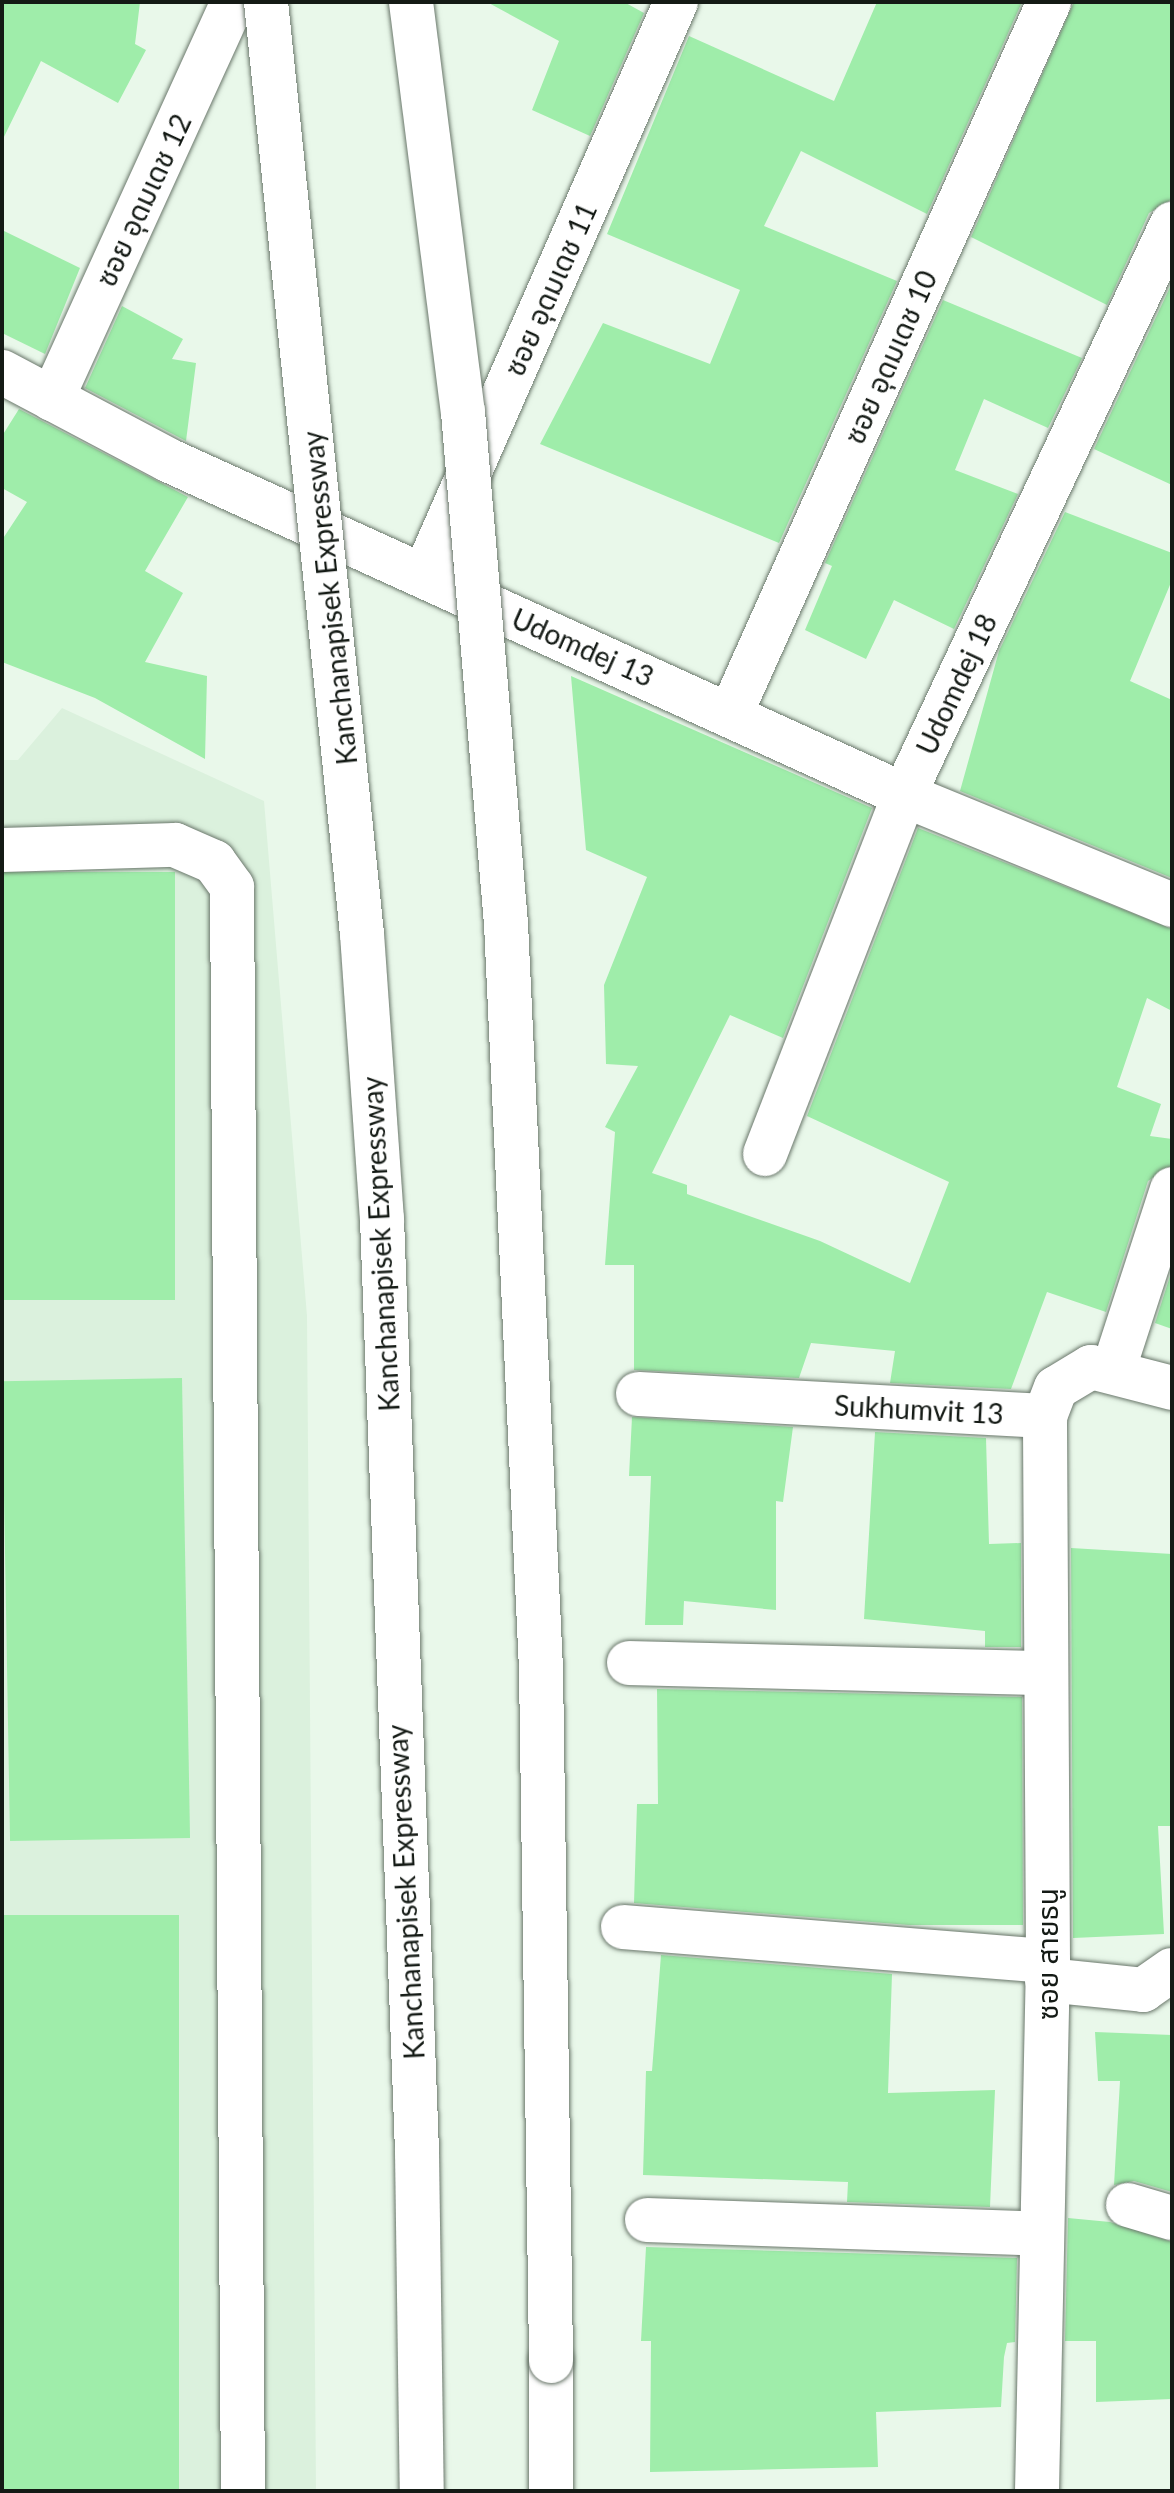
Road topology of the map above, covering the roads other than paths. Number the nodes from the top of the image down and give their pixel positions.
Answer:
1 (233, 2) edge
2 (266, 2) edge
3 (411, 2) edge
4 (676, 2) edge
5 (1049, 2) edge
6 (1172, 224) edge
7 (2, 372) edge
8 (52, 399) junction
9 (424, 576) junction
10 (731, 713) junction
11 (904, 795) junction
12 (2, 850) edge
13 (1172, 905) edge
14 (765, 1154) dead end
15 (1172, 1189) edge
16 (1114, 1368) junction
17 (1172, 1388) edge
18 (638, 1394) dead end
19 (1045, 1416) junction
20 (629, 1663) dead end
21 (1046, 1673) junction
22 (623, 1927) dead end
23 (1048, 1970) junction
24 (1172, 1970) edge
25 (1128, 2205) dead end
26 (1172, 2218) edge
27 (647, 2220) dead end
28 (1042, 2234) junction
29 (243, 2491) edge
30 (422, 2491) edge
31 (551, 2491) edge
32 (1037, 2491) edge

1 - 8 main road, ซอย อุดมเดช 12
2 - 30 main road, Kanchanapisek Expressway, bridge
3 - 31 main road, bridge
4 - 9 main road, ซอย อุดมเดช 11
5 - 10 main road, ซอย อุดมเดช 10
6 - 11 main road, Udomdej 18
7 - 8 main road, Udomdej 13
8 - 9 main road, Udomdej 13
9 - 10 main road, Udomdej 13
10 - 11 main road, Udomdej 13
11 - 13 main road, Udomdej 13
11 - 14 main road, Udomdej 18
12 - 29 main road
15 - 16 main road
16 - 17 main road, Sukhumvit 13
16 - 19 main road, Sukhumvit 13
18 - 19 main road, Sukhumvit 13
19 - 21 main road, ซอย สายธนู
20 - 21 main road
21 - 23 main road, ซอย สายธนู
22 - 23 main road
23 - 24 main road
23 - 28 main road, ซอย สายธนู
25 - 26 main road
27 - 28 main road
28 - 32 main road, ซอย สายธนู

